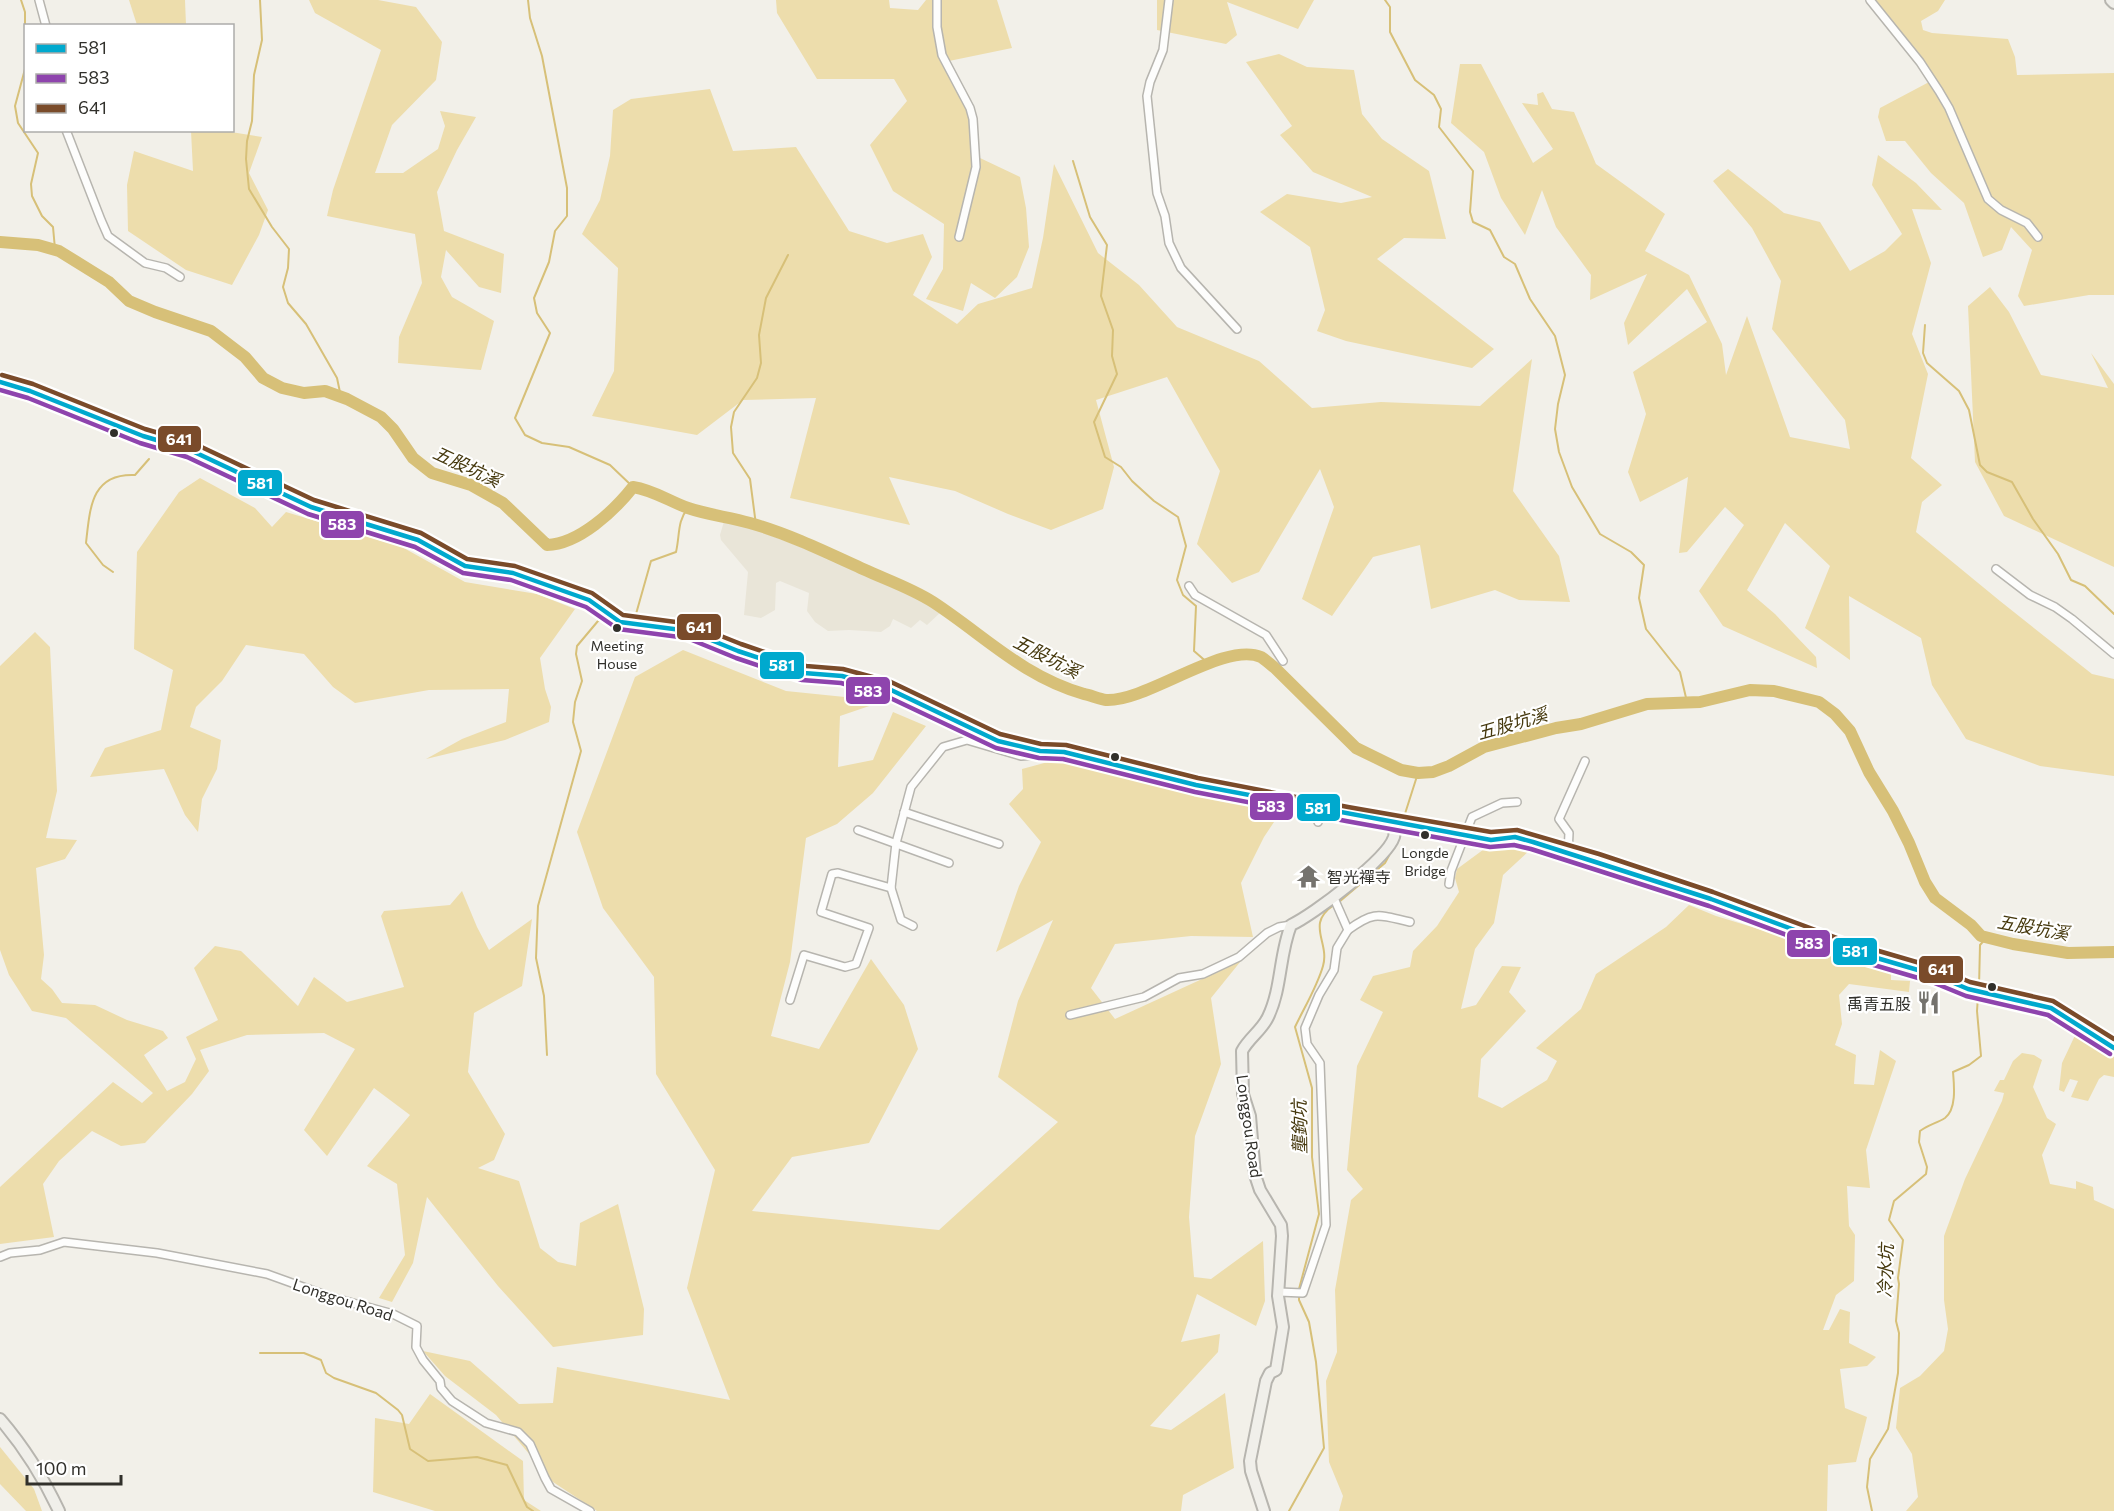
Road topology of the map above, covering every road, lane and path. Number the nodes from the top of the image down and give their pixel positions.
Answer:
1 (39, 0) edge
2 (937, 0) edge
3 (1169, 0) edge
4 (1870, 0) edge
5 (45, 24) edge
6 (67, 132) edge
7 (959, 237) dead end
8 (2038, 237) dead end
9 (180, 277) dead end
10 (1237, 329) dead end
11 (0, 382) edge
12 (1996, 569) dead end
13 (1189, 586) dead end
14 (2114, 654) edge
15 (1283, 660) dead end
16 (1040, 751) junction
17 (1585, 761) dead end
18 (1517, 802) dead end
19 (1315, 808) junction
20 (904, 812) junction
21 (1318, 822) dead end
22 (1401, 824) junction
23 (858, 830) dead end
24 (1465, 836) junction
25 (896, 843) junction
26 (999, 844) dead end
27 (1568, 853) junction
28 (949, 862) dead end
29 (1449, 884) dead end
30 (891, 888) junction
31 (1335, 901) junction
32 (1410, 922) dead end
33 (1291, 925) junction
34 (913, 926) dead end
35 (1348, 930) junction
36 (790, 1000) dead end
37 (1070, 1015) dead end
38 (2114, 1048) edge
39 (0, 1257) edge
40 (1279, 1292) junction
41 (0, 1419) edge
42 (59, 1511) edge
43 (590, 1511) edge
44 (1264, 1511) edge

1 - 5 street
2 - 7 street
3 - 10 street
4 - 8 street
6 - 9 street
11 - 16 main road
12 - 14 street
13 - 15 street
16 - 19 main road
16 - 20 street
17 - 27 street
18 - 24 street
19 - 21 street
19 - 22 main road
20 - 25 street
20 - 26 street
22 - 24 main road
22 - 31 main road
23 - 25 street
24 - 27 main road
24 - 29 street
25 - 28 street
25 - 30 street
27 - 38 main road
30 - 34 street
30 - 36 street
31 - 33 main road
31 - 35 street
32 - 35 street
33 - 37 street
33 - 40 main road, Longgou Road
35 - 40 street
39 - 43 street, Longgou Road
40 - 44 main road, Longgou Road
41 - 42 main road

